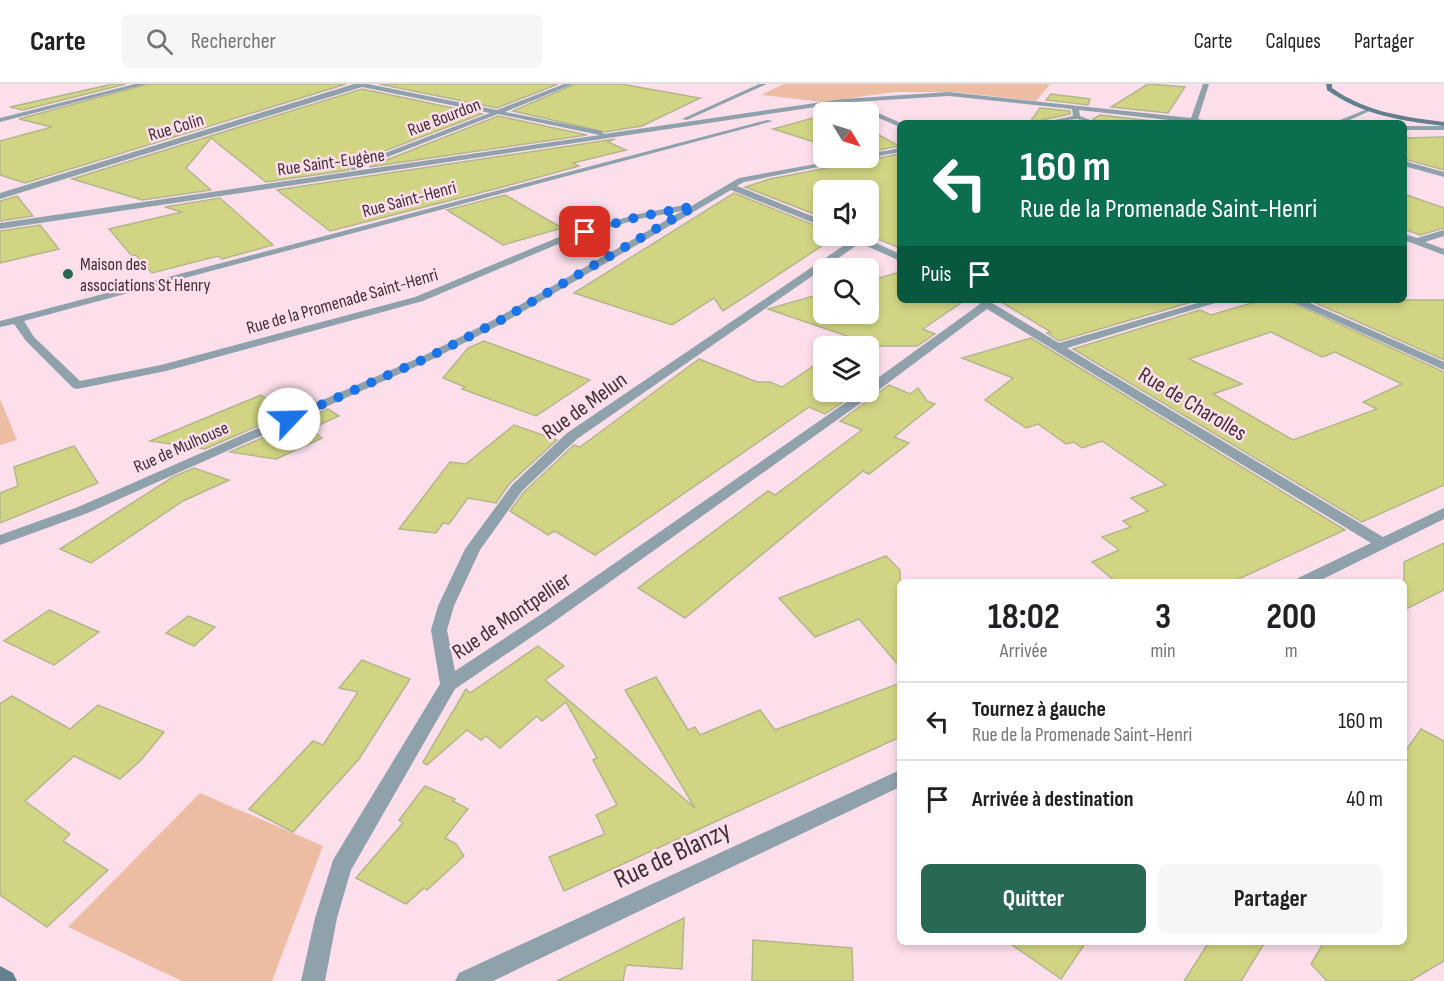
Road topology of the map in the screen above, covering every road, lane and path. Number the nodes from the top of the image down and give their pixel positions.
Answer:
1 (143, 84) edge
2 (360, 84) edge
3 (570, 84) edge
4 (764, 84) edge
5 (1206, 84) edge
6 (1329, 84) edge
7 (843, 101) junction
8 (837, 102) edge
9 (813, 106) edge
10 (813, 107) edge
11 (1368, 110) junction
12 (497, 113) junction
13 (1076, 113) junction
14 (0, 120) edge
15 (1054, 120) edge
16 (1089, 120) edge
17 (1180, 120) edge
18 (1195, 120) edge
19 (1344, 120) edge
20 (897, 124) edge
21 (1444, 126) edge
22 (666, 128) junction
23 (1407, 128) edge
24 (613, 135) junction
25 (897, 151) edge
26 (879, 154) edge
27 (1407, 164) edge
28 (813, 167) edge
29 (1444, 175) edge
30 (328, 178) junction
31 (729, 186) junction
32 (0, 196) edge
33 (695, 206) junction
34 (813, 220) edge
35 (0, 226) edge
36 (1444, 233) edge
37 (1407, 238) edge
38 (1416, 242) junction
39 (1407, 244) edge
40 (843, 246) edge
41 (875, 246) edge
42 (1444, 252) edge
43 (897, 257) edge
44 (982, 303) edge
45 (985, 303) edge
46 (1210, 303) edge
47 (1301, 303) edge
48 (17, 319) junction
49 (0, 324) edge
50 (1060, 346) junction
51 (1444, 366) edge
52 (879, 382) edge
53 (852, 402) edge
54 (1444, 513) edge
55 (0, 540) edge
56 (1382, 543) junction
57 (1310, 579) edge
58 (449, 684) junction
59 (897, 779) edge
60 (0, 978) edge
61 (4, 981) edge
62 (313, 981) edge
63 (467, 981) edge

1 - 14 street
2 - 12 street
2 - 32 street, Rue Colin
3 - 12 street, Rue Bourdon
4 - 22 street, Rue Saint-Eugène
5 - 18 street
6 - 11 main road
7 - 8 street, Rue Saint-Eugène
7 - 13 street, Rue Saint-Eugène
7 - 20 street
9 - 22 street, Rue Saint-Eugène
10 - 48 street, Rue Saint-Henri
11 - 19 street
11 - 21 main road
12 - 24 street
12 - 30 street, Rue Bourdon
13 - 15 street
13 - 16 street
13 - 17 street
21 - 23 street
22 - 24 street, Rue Saint-Eugène
24 - 30 street, Rue Saint-Eugène
25 - 26 street
27 - 29 street
28 - 31 street, Rue de Mulhouse
30 - 35 street, Rue Saint-Eugène
31 - 33 street, Rue de Mulhouse
31 - 34 street
33 - 48 street, Rue de la Promenade Saint-Henri
33 - 55 street, Rue de Mulhouse
36 - 38 street
37 - 38 street
38 - 39 street
38 - 42 street
40 - 58 street, Rue de Melun
41 - 43 street
44 - 52 street, Rue de Montpellier
45 - 50 street, Rue de Charolles
46 - 50 street
47 - 51 street
48 - 49 street, Rue Saint-Henri
50 - 56 street, Rue de Charolles
53 - 58 street, Rue de Montpellier
54 - 56 street
56 - 57 street
58 - 62 street, Rue de Montpellier
59 - 63 street, Rue de Blanzy
60 - 61 main road

